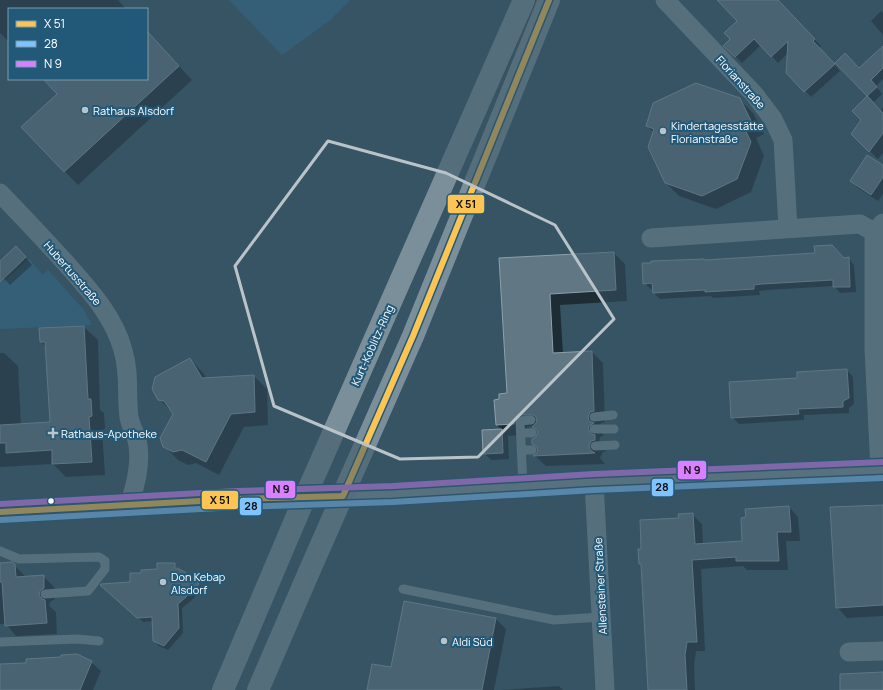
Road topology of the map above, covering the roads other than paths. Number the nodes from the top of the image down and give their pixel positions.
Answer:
1 (524, 0) edge
2 (549, 0) edge
3 (665, 0) edge
4 (0, 193) edge
5 (878, 227) edge
6 (788, 228) junction
7 (651, 238) dead end
8 (613, 415) dead end
9 (594, 417) dead end
10 (531, 420) dead end
11 (614, 429) dead end
12 (594, 430) dead end
13 (532, 433) dead end
14 (521, 434) junction
15 (615, 445) dead end
16 (595, 446) dead end
17 (521, 450) junction
18 (532, 450) dead end
19 (882, 470) edge
20 (594, 482) junction
21 (523, 486) junction
22 (343, 496) junction
23 (305, 497) junction
24 (129, 505) junction
25 (0, 512) edge
26 (0, 551) edge
27 (403, 589) dead end
28 (45, 594) dead end
29 (602, 617) junction
30 (99, 641) dead end
31 (0, 642) edge
32 (883, 651) edge
33 (849, 652) dead end
34 (223, 690) edge
35 (258, 690) edge
36 (605, 690) edge

1 - 23 main road, Kurt-Koblitz-Ring
2 - 22 main road
3 - 6 street, Florianstraße
4 - 24 street, Hubertusstraße
5 - 6 street
5 - 19 street
6 - 7 street
8 - 9 lane
10 - 14 lane
11 - 12 lane
13 - 14 lane
14 - 17 lane
15 - 16 lane
17 - 18 lane
17 - 21 lane
19 - 20 main road
20 - 21 main road
20 - 29 street, Allensteiner Straße
21 - 22 main road
22 - 23 main road
22 - 35 main road
23 - 24 main road
23 - 34 main road, Kurt-Koblitz-Ring
24 - 25 main road
26 - 28 lane
27 - 29 lane
29 - 36 street, Allensteiner Straße
30 - 31 lane
32 - 33 street

